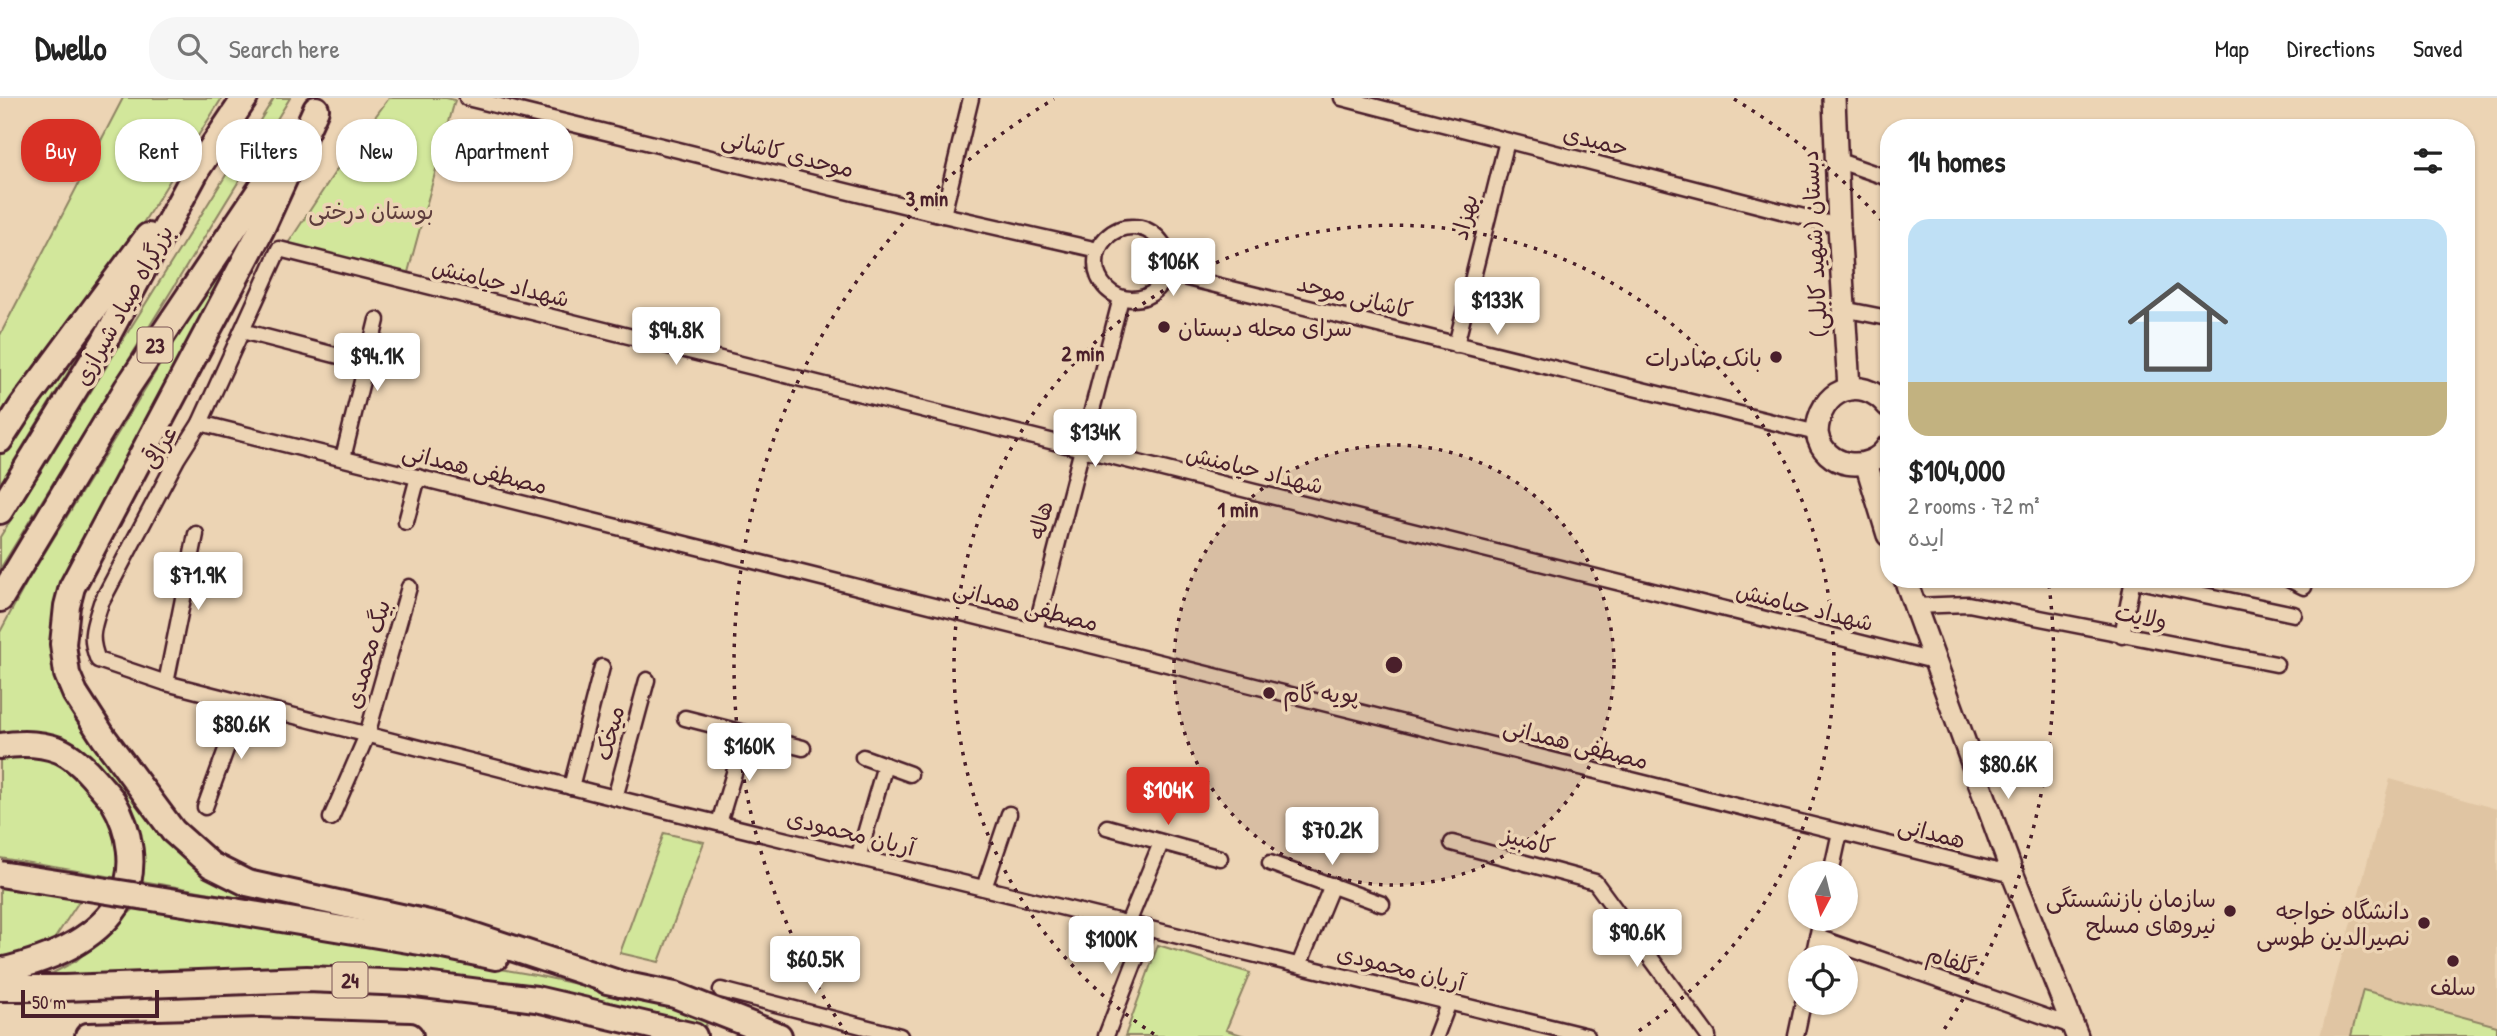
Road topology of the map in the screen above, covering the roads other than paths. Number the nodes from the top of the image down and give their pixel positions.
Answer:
1 (245, 98) edge
2 (467, 98) edge
3 (971, 98) edge
4 (1342, 98) edge
5 (1834, 98) edge
6 (319, 104) edge
7 (1507, 141) junction
8 (1836, 160) junction
9 (202, 162) edge
10 (1880, 175) edge
11 (188, 182) edge
12 (190, 182) edge
13 (943, 215) junction
14 (1839, 226) junction
15 (279, 249) joint
16 (1098, 250) junction
17 (1168, 270) junction
18 (1121, 298) junction
19 (1843, 309) junction
20 (1880, 316) edge
21 (377, 320) dead end
22 (242, 331) junction
23 (1456, 345) junction
24 (366, 363) junction
25 (1849, 388) junction
26 (1880, 398) edge
27 (200, 423) junction
28 (1816, 433) junction
29 (0, 440) edge
30 (1082, 449) junction
31 (1880, 456) edge
32 (342, 458) junction
33 (1866, 463) junction
34 (418, 477) junction
35 (1880, 508) edge
36 (0, 511) edge
37 (406, 522) dead end
38 (196, 534) dead end
39 (410, 587) dead end
40 (1908, 588) edge
41 (2131, 588) edge
42 (2170, 588) edge
43 (0, 598) edge
44 (1914, 606) junction
45 (2294, 614) dead end
46 (1035, 631) junction
47 (2122, 636) junction
48 (1934, 661) junction
49 (106, 664) joint
50 (2276, 664) dead end
51 (602, 667) dead end
52 (648, 680) dead end
53 (166, 683) junction
54 (243, 703) junction
55 (685, 718) dead end
56 (746, 733) junction
57 (368, 735) junction
58 (0, 746) edge
59 (803, 748) dead end
60 (863, 757) dead end
61 (885, 765) junction
62 (910, 774) dead end
63 (571, 787) junction
64 (615, 798) junction
65 (205, 807) dead end
66 (1009, 814) dead end
67 (331, 818) dead end
68 (719, 824) junction
69 (1107, 827) dead end
70 (1840, 832) junction
71 (1452, 842) dead end
72 (1161, 843) junction
73 (859, 858) junction
74 (1220, 858) dead end
75 (1834, 861) edge
76 (1270, 863) dead end
77 (0, 874) edge
78 (2012, 875) junction
79 (1332, 885) junction
80 (985, 888) junction
81 (1382, 904) dead end
82 (1128, 923) junction
83 (1148, 928) junction
84 (1818, 931) edge
85 (1817, 937) junction
86 (1815, 945) edge
87 (1300, 965) junction
88 (0, 971) edge
89 (621, 984) junction
90 (0, 988) edge
91 (721, 990) dead end
92 (1449, 1002) junction
93 (1800, 1015) edge
94 (2075, 1031) edge
95 (333, 1034) edge
96 (88, 1036) edge
97 (410, 1036) edge
98 (694, 1036) edge
99 (779, 1036) edge
100 (900, 1036) edge
101 (1106, 1036) edge
102 (1436, 1036) edge
103 (1587, 1036) edge
104 (1708, 1036) edge
105 (1796, 1036) edge

1 - 9 highway, بزرگراه صیاد شیرازی / 23
2 - 13 street, موحدی کاشانی
3 - 13 street
4 - 7 street, حمیدی
5 - 8 main road, دبستان (شهید کابلی)
6 - 43 highway, بزرگراه صیاد شیرازی / 23
6 - 89 highway
7 - 14 street, حمیدی
7 - 23 street, بهزاد
8 - 10 street
8 - 14 main road, دبستان (شهید کابلی)
11 - 29 highway
12 - 36 highway, بزرگراه صیاد شیرازی / 23
13 - 16 street, موحدی کاشانی
14 - 19 main road, دبستان (شهید کابلی)
15 - 22 street, عراقی
15 - 30 street, شهداد حیامنش
16 - 17 street
16 - 18 street
17 - 18 street
17 - 23 street, کاشانی موحد
18 - 30 street, هاله
19 - 20 street
19 - 25 main road, دبستان (شهید کابلی)
21 - 24 street
22 - 24 street
22 - 27 street, عراقی
23 - 28 street, کاشانی موحد
24 - 32 street
25 - 26 main road
25 - 28 main road
27 - 32 street, مصطفی همدانی
27 - 49 street, عراقی
28 - 33 main road
30 - 46 street, هاله
30 - 48 street, شهداد حیامنش
31 - 33 main road
32 - 34 street, مصطفی همدانی
33 - 35 main road
34 - 37 street
34 - 46 street, مصطفی همدانی
38 - 53 street
39 - 57 street, بیگ محمدی
40 - 44 main road
41 - 47 street
42 - 45 street
44 - 47 street, ولایت
44 - 48 main road
46 - 70 street, مصطفی همدانی
47 - 50 street, ولایت
48 - 78 main road
49 - 53 street, آریان محمودی
51 - 63 street
52 - 64 street, میخک
53 - 54 street, آریان محمودی
54 - 57 street, آریان محمودی
54 - 65 street
55 - 56 street
56 - 59 street
56 - 68 street
57 - 63 street, آریان محمودی
57 - 67 street, بیگ محمدی
58 - 88 highway
60 - 61 street
61 - 62 street
61 - 73 street
63 - 64 street, آریان محمودی
64 - 68 street, آریان محمودی
66 - 80 street
68 - 73 street, آریان محمودی
69 - 72 street
70 - 75 street
70 - 78 street, همدانی
71 - 104 street, کامبیز
72 - 74 street
72 - 82 street
73 - 80 street, آریان محمودی
76 - 79 street
77 - 89 highway, bridge
78 - 94 main road
79 - 81 street
79 - 87 street
80 - 82 street, آریان محمودی
82 - 83 street, آریان محمودی
83 - 87 street, آریان محمودی
83 - 101 street
84 - 85 street
85 - 86 street
85 - 94 street, گلفام
87 - 92 street, آریان محمودی
89 - 99 highway
90 - 98 highway, 24
91 - 100 street
92 - 102 street
92 - 103 street, آریان محمودی
93 - 105 street
95 - 96 highway
95 - 97 highway

